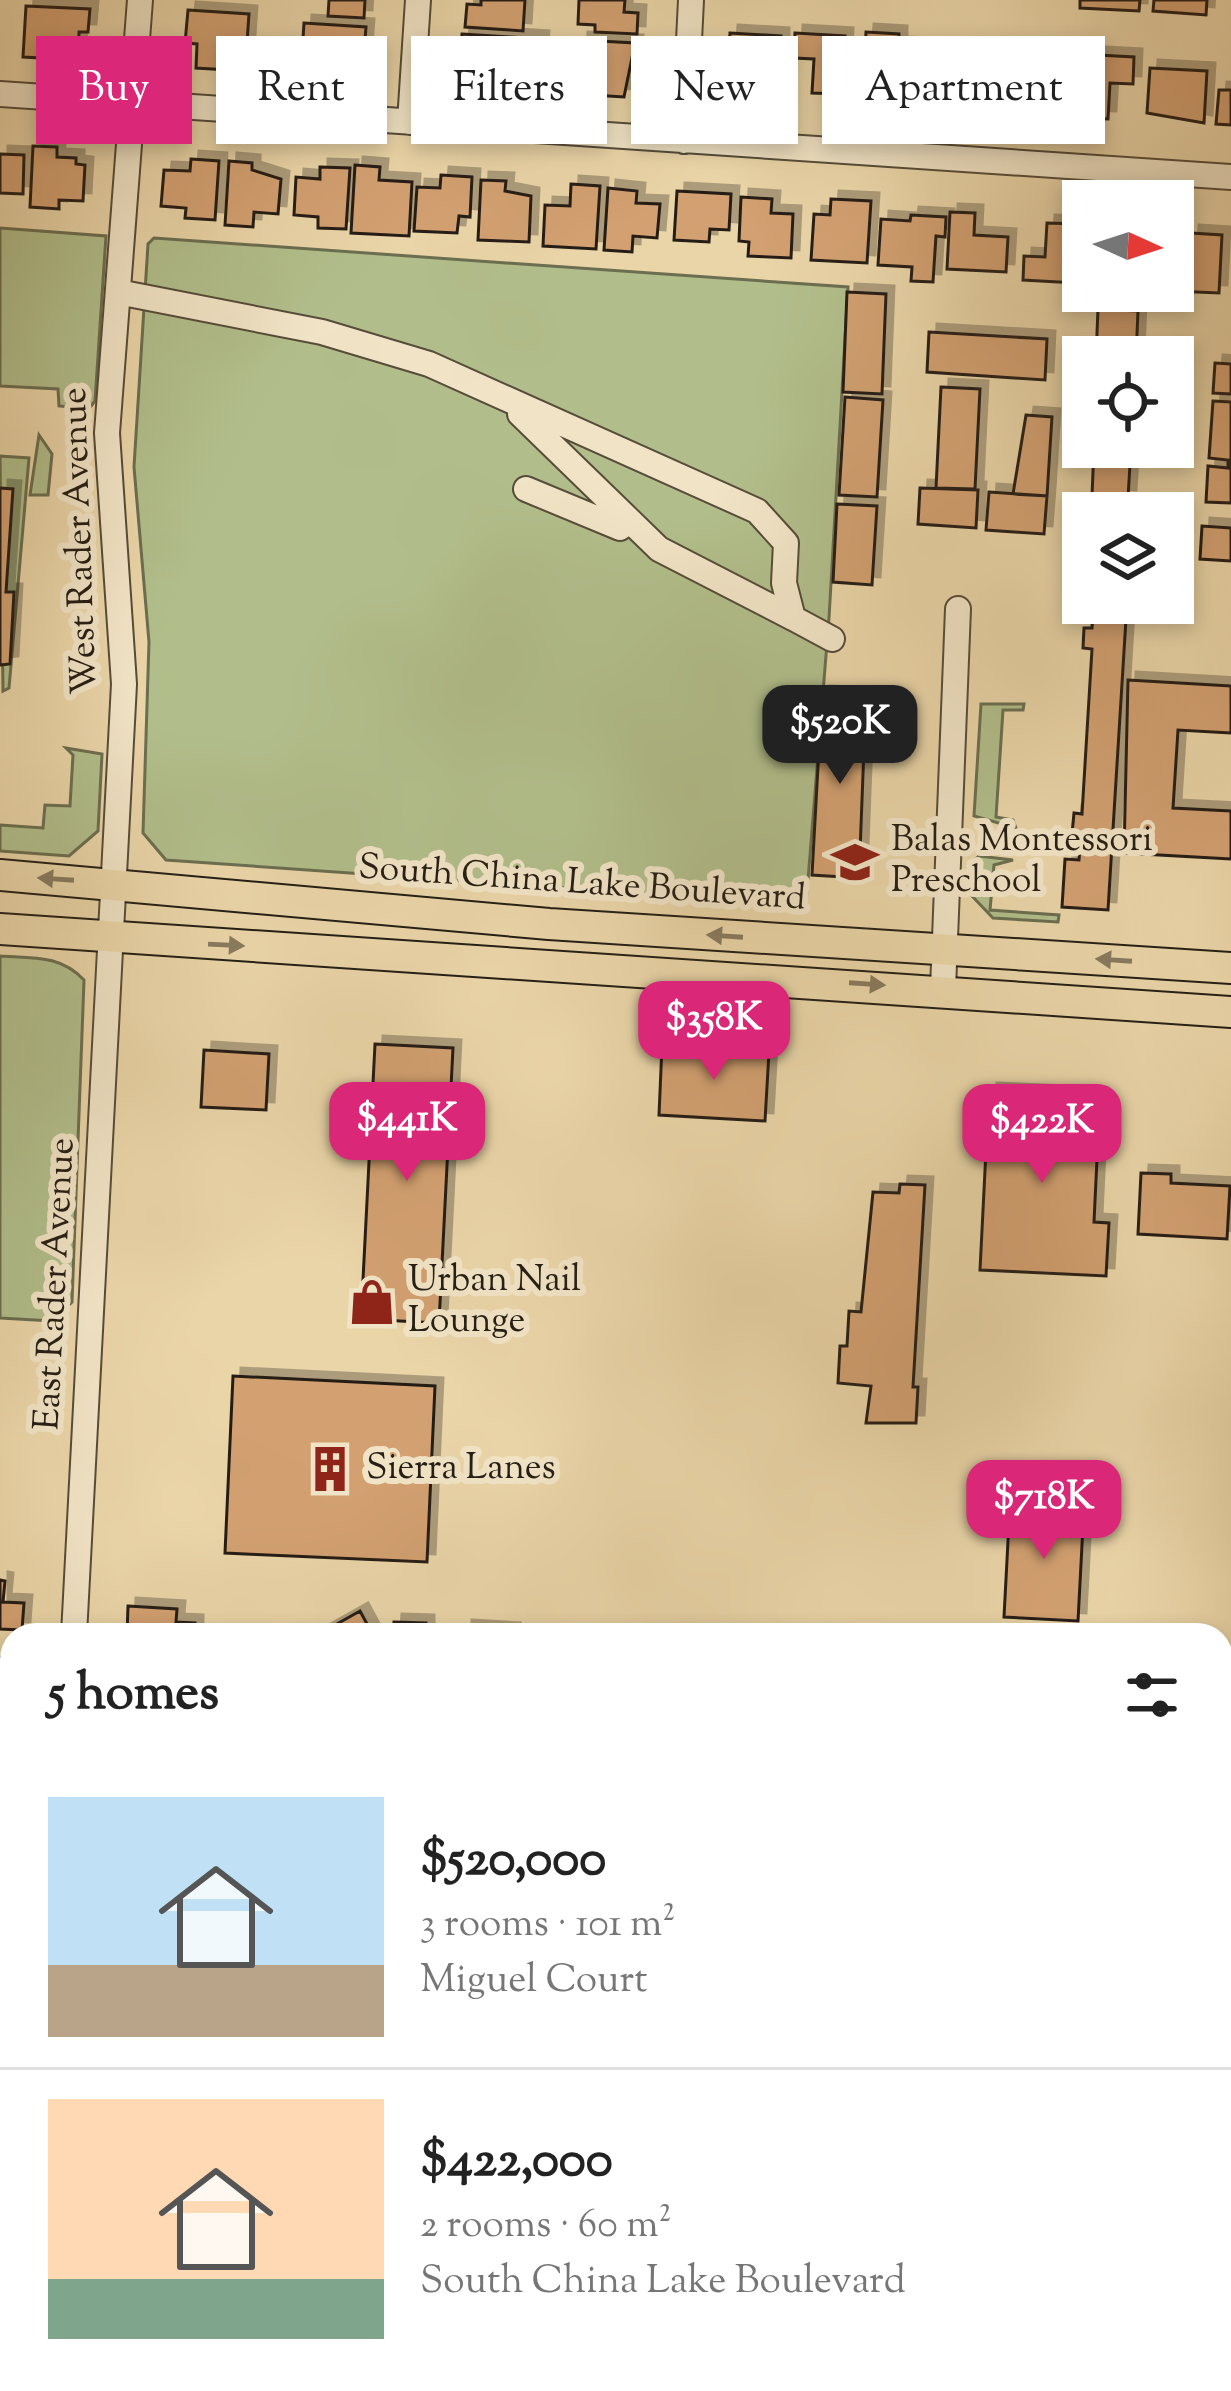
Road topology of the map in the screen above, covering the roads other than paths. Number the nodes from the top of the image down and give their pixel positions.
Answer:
1 (140, 0) edge
2 (418, 0) edge
3 (691, 0) edge
4 (138, 36) edge
5 (689, 36) edge
6 (0, 94) edge
7 (36, 96) edge
8 (192, 106) edge
9 (410, 122) junction
10 (631, 137) edge
11 (130, 144) edge
12 (743, 144) edge
13 (1231, 177) edge
14 (118, 292) junction
15 (493, 395) junction
16 (526, 489) dead end
17 (659, 549) junction
18 (958, 608) dead end
19 (794, 618) junction
20 (832, 639) dead end
21 (0, 875) edge
22 (112, 884) junction
23 (0, 929) edge
24 (110, 936) junction
25 (946, 950) junction
26 (1231, 968) edge
27 (944, 989) junction
28 (1231, 1012) edge
29 (75, 1623) edge

1 - 4 street, West Rader Avenue
2 - 9 street
3 - 5 street
6 - 7 street
8 - 9 street
9 - 10 street
11 - 14 street, West Rader Avenue
12 - 13 street
14 - 15 street
14 - 22 street, West Rader Avenue
15 - 17 street
15 - 19 street
16 - 17 street
17 - 19 street
18 - 25 street
19 - 20 street
22 -> 21 main road, South China Lake Boulevard
22 - 24 street, West Rader Avenue
25 -> 22 main road, South China Lake Boulevard
23 - 24 main road
24 -> 27 main road
24 - 29 street, East Rader Avenue
26 -> 25 main road, South China Lake Boulevard
25 - 27 street
27 - 28 main road

